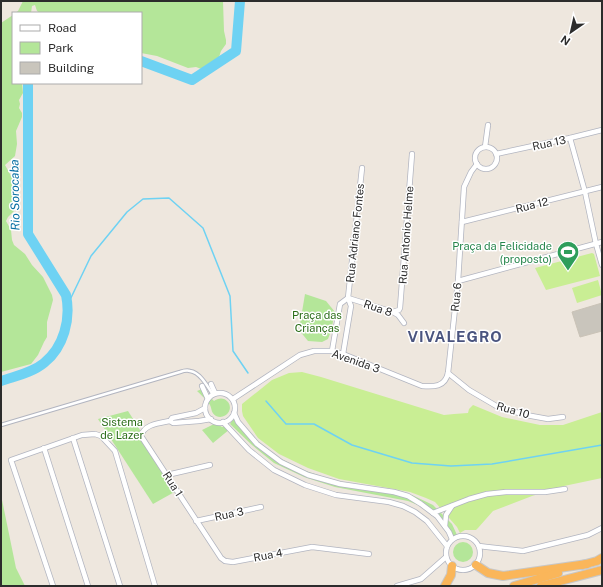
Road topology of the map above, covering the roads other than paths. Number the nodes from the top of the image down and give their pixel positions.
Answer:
1 (488, 125) dead end
2 (602, 130) edge
3 (570, 138) junction
4 (485, 148) junction
5 (412, 154) dead end
6 (496, 154) junction
7 (477, 164) junction
8 (362, 168) dead end
9 (602, 187) edge
10 (585, 192) junction
11 (462, 222) junction
12 (602, 242) edge
13 (596, 244) junction
14 (602, 265) edge
15 (458, 281) junction
16 (348, 298) junction
17 (393, 312) junction
18 (339, 314) junction
19 (349, 316) junction
20 (404, 323) dead end
21 (332, 351) junction
22 (343, 354) junction
23 (448, 373) junction
24 (442, 383) joint
25 (211, 384) dead end
26 (202, 386) dead end
27 (214, 394) junction
28 (233, 399) junction
29 (208, 400) junction
30 (205, 408) junction
31 (234, 413) junction
32 (563, 417) dead end
33 (211, 419) junction
34 (170, 421) junction
35 (223, 422) junction
36 (1, 425) edge
37 (73, 438) junction
38 (44, 448) junction
39 (210, 464) dead end
40 (167, 475) junction
41 (565, 489) dead end
42 (452, 506) junction
43 (261, 507) dead end
44 (433, 513) junction
45 (196, 521) junction
46 (445, 527) junction
47 (602, 528) edge
48 (452, 539) junction
49 (447, 546) junction
50 (479, 546) junction
51 (369, 554) dead end
52 (446, 557) junction
53 (602, 558) edge
54 (225, 561) joint
55 (587, 564) junction
56 (476, 565) junction
57 (452, 566) junction
58 (600, 572) edge
59 (53, 586) edge
60 (88, 586) edge
61 (120, 586) edge
62 (155, 586) edge
63 (397, 586) edge
64 (445, 586) edge
65 (514, 586) edge
66 (541, 586) edge

1 - 4 street
2 - 3 street, Rua 13
3 - 6 street, Rua 13
3 - 10 street
4 - 6 street
4 - 7 street
5 - 17 street, Rua Antonio Helme
6 - 7 street
7 - 11 street, Rua 6
8 - 16 street, Rua Adriano Fontes
9 - 10 street, Rua 12
10 - 11 street, Rua 12
10 - 13 street
11 - 15 street, Rua 6
12 - 13 street
13 - 14 street
13 - 15 street
15 - 23 street, Rua 6
16 - 17 street, Rua 8
16 - 18 street, Rua Adriano Fontes
16 - 19 street, Rua Adriano Fontes
17 - 20 street, Rua 8
18 - 19 street
18 - 21 street, Rua Adriano Fontes
19 - 22 street, Rua Adriano Fontes
21 - 22 street, Avenida 3
21 - 28 street, Avenida 3
22 - 24 street, Avenida 3
23 - 24 street, Rua 6
23 - 32 street, Rua 10
25 - 27 street
26 - 29 street
27 - 28 street
27 - 29 street
27 - 36 lane
28 - 31 street
29 - 30 street
30 - 33 street
30 - 34 street
31 - 35 street
31 - 44 street
33 - 34 street
33 - 35 street
34 - 40 street, Rua 1
35 - 49 street
37 - 38 street
37 - 61 street
37 - 62 street
38 - 59 street
38 - 60 street
39 - 40 street
40 - 45 street, Rua 1
41 - 42 street
42 - 44 street
42 - 46 street
43 - 45 street, Rua 3
44 - 46 street
45 - 54 street, Rua 1
46 - 48 street
47 - 50 street
48 - 49 street
48 - 50 street
49 - 52 street
50 - 56 street
51 - 54 street, Rua 4
52 - 57 street
52 - 63 street
53 - 55 highway
55 - 56 highway
55 - 65 highway
56 - 57 street
57 - 64 highway
58 - 66 highway

